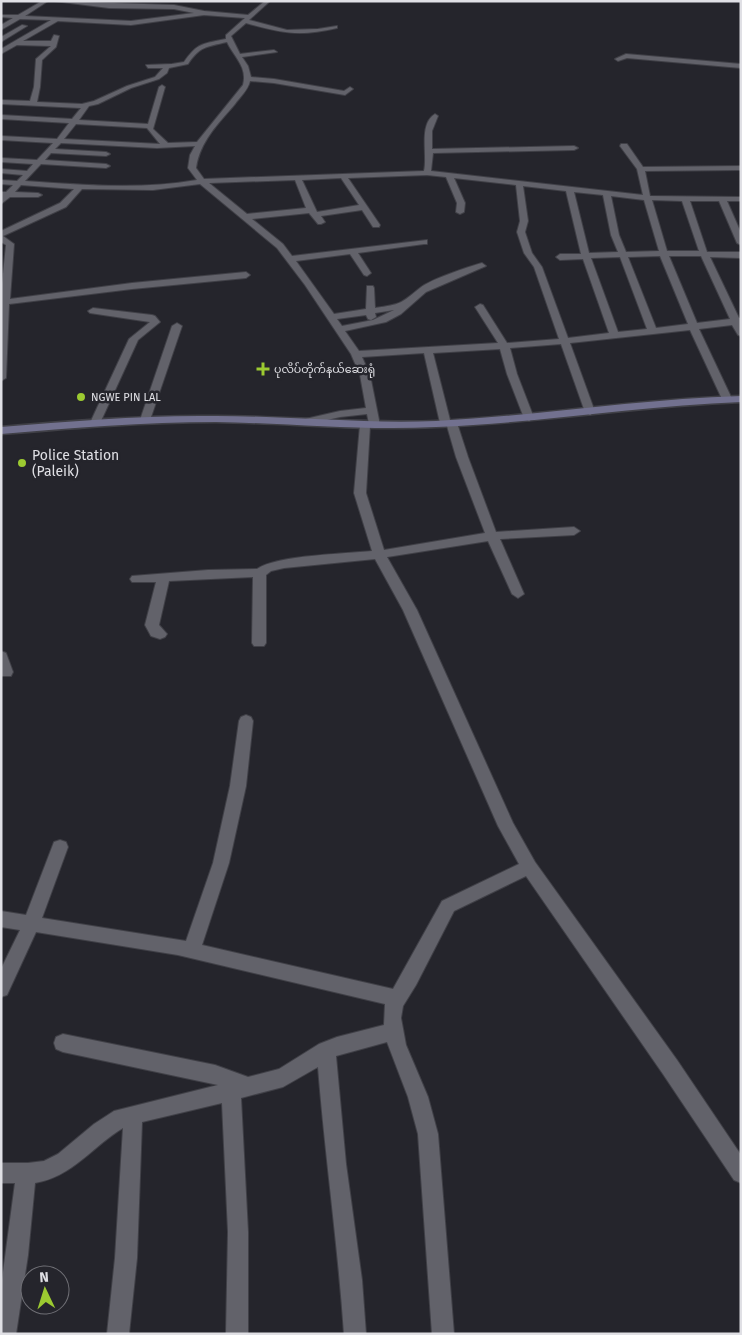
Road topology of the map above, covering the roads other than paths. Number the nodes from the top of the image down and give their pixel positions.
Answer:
1 (46, 1) edge
2 (56, 1) edge
3 (140, 1) edge
4 (160, 1) edge
5 (181, 1) edge
6 (268, 1) edge
7 (66, 2) edge
8 (83, 2) edge
9 (98, 3) edge
10 (194, 5) dead end
11 (133, 6) junction
12 (151, 6) junction
13 (172, 7) junction
14 (73, 9) dead end
15 (187, 9) junction
16 (45, 13) dead end
17 (204, 13) junction
18 (65, 14) dead end
19 (2, 16) edge
20 (21, 17) junction
21 (38, 18) junction
22 (56, 19) junction
23 (248, 19) junction
24 (108, 22) junction
25 (127, 23) junction
26 (24, 26) dead end
27 (335, 27) dead end
28 (1, 28) edge
29 (101, 29) dead end
30 (15, 31) junction
31 (34, 32) junction
32 (56, 35) dead end
33 (1, 40) edge
34 (228, 40) junction
35 (1, 43) edge
36 (53, 43) junction
37 (17, 44) junction
38 (1, 52) edge
39 (274, 52) dead end
40 (239, 56) junction
41 (618, 59) dead end
42 (148, 66) dead end
43 (167, 66) junction
44 (741, 66) edge
45 (248, 79) junction
46 (162, 87) dead end
47 (350, 90) dead end
48 (1, 102) edge
49 (33, 103) junction
50 (1, 108) edge
51 (27, 109) junction
52 (83, 109) junction
53 (435, 116) dead end
54 (1, 117) edge
55 (19, 118) junction
56 (74, 121) junction
57 (150, 126) junction
58 (60, 129) dead end
59 (68, 129) junction
60 (1, 138) edge
61 (60, 141) junction
62 (114, 144) junction
63 (200, 144) junction
64 (167, 146) junction
65 (624, 146) dead end
66 (574, 148) dead end
67 (49, 151) junction
68 (429, 151) junction
69 (106, 154) junction
70 (1, 160) edge
71 (39, 162) junction
72 (97, 165) junction
73 (106, 166) dead end
74 (741, 168) edge
75 (641, 169) junction
76 (1, 171) edge
77 (28, 173) junction
78 (427, 173) junction
79 (449, 175) junction
80 (343, 176) junction
81 (298, 178) junction
82 (202, 181) junction
83 (1, 182) edge
84 (19, 183) junction
85 (519, 183) junction
86 (81, 186) junction
87 (569, 189) junction
88 (5, 194) edge
89 (607, 194) junction
90 (38, 195) dead end
91 (647, 198) junction
92 (685, 199) junction
93 (722, 199) junction
94 (741, 199) edge
95 (1, 202) edge
96 (364, 207) junction
97 (313, 212) junction
98 (460, 212) dead end
99 (246, 217) junction
100 (321, 222) dead end
101 (376, 225) dead end
102 (1, 234) edge
103 (1, 238) edge
104 (424, 242) dead end
105 (741, 243) edge
106 (352, 251) junction
107 (664, 253) junction
108 (623, 254) junction
109 (704, 254) junction
110 (741, 255) edge
111 (585, 256) junction
112 (560, 257) dead end
113 (290, 259) junction
114 (482, 266) dead end
115 (367, 274) dead end
116 (246, 275) dead end
117 (370, 288) dead end
118 (6, 302) junction
119 (405, 306) junction
120 (480, 308) dead end
121 (372, 309) junction
122 (92, 311) dead end
123 (331, 317) junction
124 (738, 321) edge
125 (371, 324) junction
126 (693, 325) junction
127 (177, 326) dead end
128 (339, 329) junction
129 (653, 331) junction
130 (741, 333) edge
131 (615, 336) junction
132 (565, 341) junction
133 (504, 346) junction
134 (428, 350) junction
135 (356, 354) junction
136 (1, 378) edge
137 (727, 399) junction
138 (741, 399) edge
139 (372, 410) junction
140 (590, 412) junction
141 (529, 418) junction
142 (145, 420) junction
143 (304, 422) junction
144 (95, 423) junction
145 (449, 423) junction
146 (370, 425) junction
147 (1, 431) edge
148 (574, 531) dead end
149 (492, 536) junction
150 (379, 554) junction
151 (260, 573) junction
152 (163, 578) junction
153 (136, 580) dead end
154 (518, 594) dead end
155 (160, 634) dead end
156 (258, 643) dead end
157 (1, 656) edge
158 (6, 672) dead end
159 (246, 722) dead end
160 (60, 847) dead end
161 (529, 867) junction
162 (1, 919) edge
163 (32, 923) junction
164 (192, 950) junction
165 (1, 989) edge
166 (398, 999) junction
167 (394, 1031) junction
168 (62, 1043) dead end
169 (326, 1051) junction
170 (240, 1089) junction
171 (133, 1115) junction
172 (26, 1173) junction
173 (741, 1173) edge
174 (1, 1174) edge
175 (5, 1334) edge
176 (118, 1334) edge
177 (237, 1334) edge
178 (355, 1334) edge
179 (443, 1334) edge

1 - 20 street
2 - 7 street
3 - 11 street
4 - 12 street
5 - 13 street
6 - 23 street
7 - 8 street
8 - 9 street
8 - 14 street
9 - 11 street
10 - 15 street
11 - 12 street
11 - 24 street
12 - 13 street
12 - 25 street
13 - 15 street
15 - 17 street
16 - 21 street
17 - 23 street
17 - 25 street
18 - 22 street
19 - 20 street
20 - 21 street
20 - 28 street
21 - 22 street
22 - 24 street
22 - 31 street
23 - 27 street
23 - 34 street
24 - 25 street
24 - 29 street
26 - 30 street
30 - 31 street
30 - 33 street
31 - 37 street
32 - 36 street
34 - 40 street
34 - 43 street
35 - 37 street
36 - 37 street
36 - 49 street
37 - 38 street
39 - 40 street
40 - 45 street
41 - 44 street
42 - 43 street
43 - 52 street
45 - 47 street
45 - 63 street
46 - 57 street
48 - 49 street
49 - 52 street
50 - 51 street
51 - 52 street
51 - 55 street
52 - 56 street
53 - 68 street
54 - 55 street
55 - 56 street
56 - 57 street
56 - 59 street
57 - 64 street
58 - 59 street
59 - 61 street
60 - 61 street
61 - 62 street
61 - 67 street
62 - 64 street
62 - 69 street
63 - 64 street
63 - 82 street
65 - 75 street
66 - 68 street
67 - 69 street
67 - 71 street
68 - 78 street
69 - 72 street
70 - 71 street
71 - 72 street
71 - 77 street
72 - 73 street
74 - 75 street
75 - 91 street
76 - 77 street
77 - 84 street
78 - 79 street
78 - 80 street
79 - 85 street
79 - 98 street
80 - 81 street
80 - 96 street
81 - 82 street
81 - 97 street
82 - 86 street
82 - 99 street
83 - 84 street
84 - 86 street
84 - 88 street
85 - 87 street
85 - 132 street
86 - 102 street
87 - 89 street
87 - 111 street
88 - 90 street
88 - 95 street
89 - 91 street
89 - 108 street
91 - 92 street
91 - 107 street
92 - 93 street
92 - 109 street
93 - 94 street
93 - 105 street
96 - 97 street
96 - 101 street
97 - 99 street
97 - 100 street
99 - 113 street
103 - 118 street
104 - 106 street
106 - 113 street
106 - 115 street
107 - 108 street
107 - 109 street
107 - 126 street
108 - 111 street
108 - 129 street
109 - 110 street
109 - 124 street
111 - 112 street
111 - 131 street
113 - 123 street
114 - 119 street
116 - 118 street
117 - 121 street
118 - 136 street
119 - 121 street
119 - 125 street
120 - 133 street
121 - 123 street
121 - 125 street
122 - 144 street
123 - 128 street
124 - 126 street
124 - 130 street
125 - 128 street
126 - 129 street
126 - 137 street
127 - 142 street
128 - 135 street
129 - 131 street
131 - 132 street
132 - 133 street
132 - 140 street
133 - 134 street
133 - 141 street
134 - 135 street
134 - 145 street
135 - 139 street
137 - 138 street
137 - 140 street
139 - 143 street
139 - 146 street
140 - 141 street
141 - 145 street
142 - 143 street
142 - 144 street
143 - 146 street
144 - 147 street
145 - 146 street
145 - 149 street
146 - 150 street
148 - 149 street
149 - 150 street
149 - 154 street
150 - 151 street
150 - 161 street
151 - 152 street
151 - 156 street
152 - 153 street
152 - 155 street
157 - 158 street
159 - 164 street
160 - 163 street
161 - 166 street
161 - 173 street
162 - 163 street
163 - 164 street
163 - 165 street
164 - 166 street
166 - 167 street
167 - 169 street
167 - 179 street
168 - 170 street
169 - 170 street
169 - 178 street
170 - 171 street
170 - 177 street
171 - 172 street
171 - 176 street
172 - 174 street
172 - 175 street

